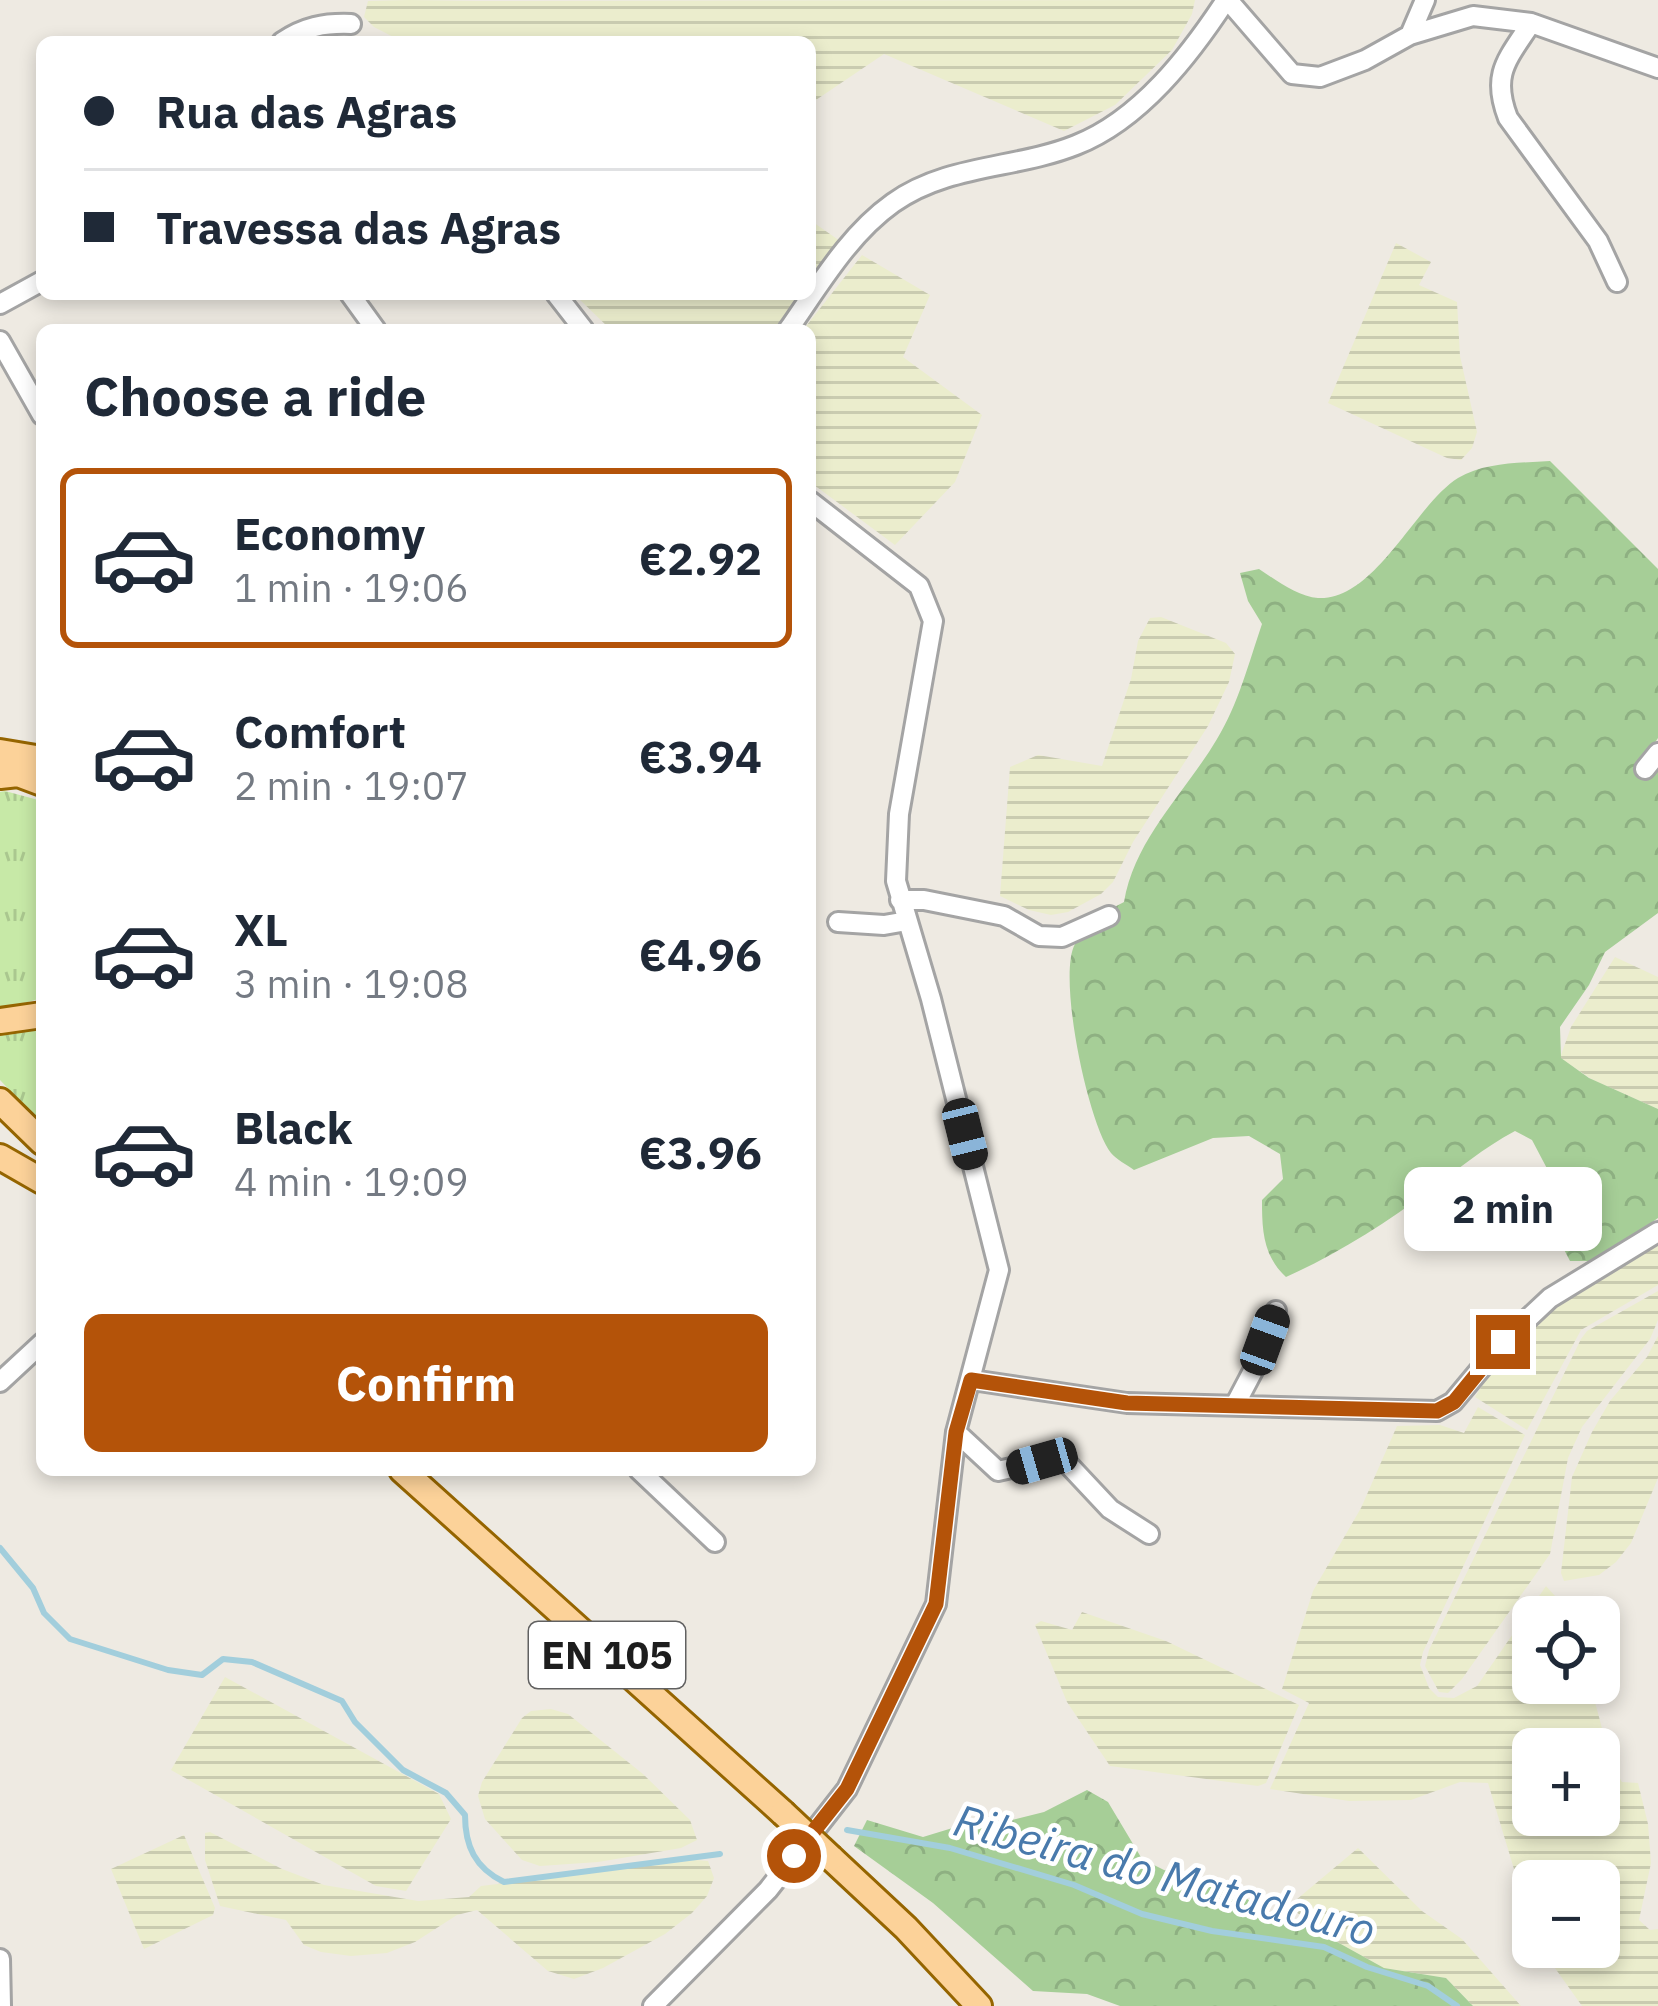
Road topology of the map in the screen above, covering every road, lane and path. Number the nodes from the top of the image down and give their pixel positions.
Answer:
1 (348, 0) edge
2 (1227, 0) edge
3 (1425, 0) edge
4 (1531, 23) junction
5 (351, 24) junction
6 (1411, 35) junction
7 (292, 36) edge
8 (360, 36) edge
9 (1658, 68) edge
10 (1617, 282) dead end
11 (36, 284) edge
12 (816, 290) edge
13 (0, 304) edge
14 (0, 341) edge
15 (36, 404) edge
16 (816, 506) edge
17 (0, 752) edge
18 (1658, 753) edge
19 (36, 758) edge
20 (1645, 770) dead end
21 (0, 776) edge
22 (36, 781) edge
23 (900, 900) junction
24 (1109, 916) dead end
25 (907, 921) junction
26 (838, 922) dead end
27 (36, 1018) edge
28 (0, 1021) edge
29 (0, 1101) edge
30 (0, 1123) edge
31 (36, 1136) edge
32 (36, 1154) edge
33 (0, 1157) edge
34 (36, 1178) edge
35 (1658, 1232) edge
36 (1276, 1311) dead end
37 (36, 1349) edge
38 (971, 1380) junction
39 (0, 1382) edge
40 (1235, 1405) junction
41 (956, 1432) junction
42 (407, 1476) edge
43 (645, 1476) edge
44 (1150, 1534) dead end
45 (715, 1542) dead end
46 (0, 1959) edge
47 (2, 2006) edge
48 (653, 2006) edge
49 (979, 2006) edge

1 - 5 street
2 - 6 street
2 - 12 street
3 - 6 street
4 - 6 street
4 - 9 street
4 - 10 street
5 - 7 street
5 - 8 street
11 - 13 street
14 - 15 street
16 - 23 street
17 - 19 main road
18 - 20 street
21 - 22 main road
23 - 24 street
23 - 25 street
25 - 26 street
25 - 38 street
27 - 28 main road
29 - 31 main road
30 - 32 main road
33 - 34 main road
35 - 40 street
36 - 40 street
37 - 39 street
38 - 40 street
38 - 41 street
41 - 44 street
41 - 48 street
42 - 49 main road, EN 105, bridge
43 - 45 street
46 - 47 street

